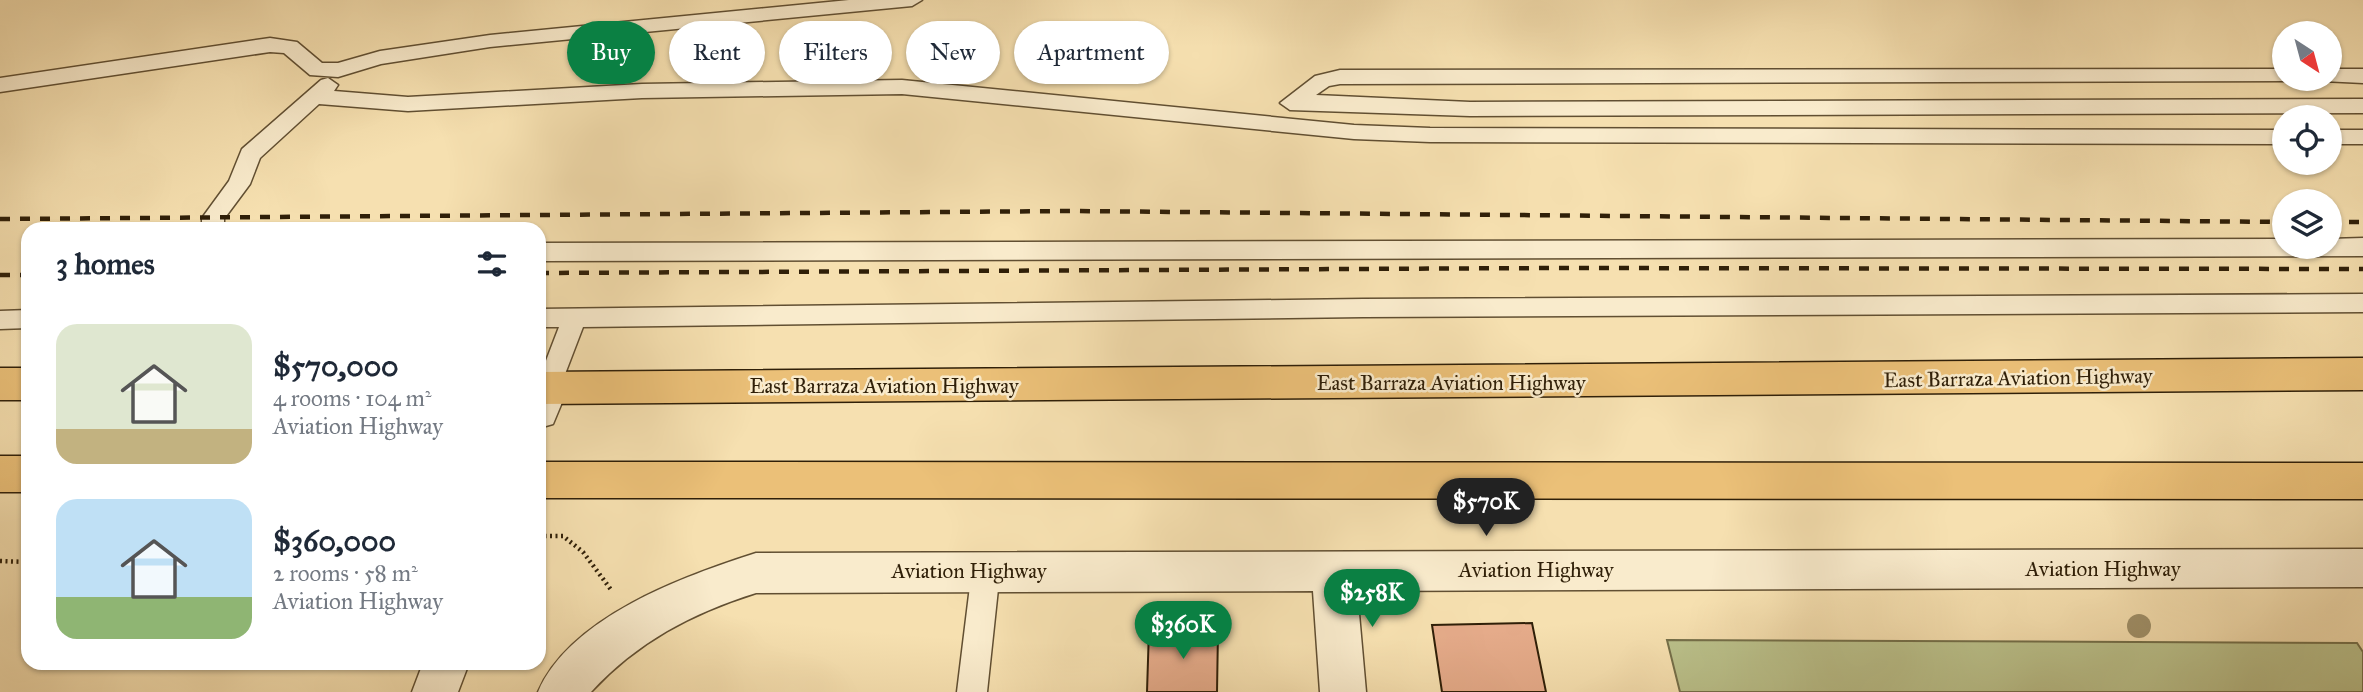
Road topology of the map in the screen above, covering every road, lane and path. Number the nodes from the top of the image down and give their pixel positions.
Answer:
1 (912, 0) edge
2 (338, 70) junction
3 (2272, 76) edge
4 (2342, 76) edge
5 (2363, 76) edge
6 (0, 85) edge
7 (318, 97) junction
8 (1293, 101) junction
9 (2363, 106) edge
10 (1244, 121) junction
11 (2272, 138) edge
12 (2342, 138) edge
13 (2363, 138) edge
14 (213, 222) edge
15 (2363, 247) edge
16 (546, 252) edge
17 (2363, 303) edge
18 (546, 318) edge
19 (574, 318) junction
20 (21, 319) edge
21 (0, 320) edge
22 (2363, 374) edge
23 (0, 384) edge
24 (21, 384) edge
25 (546, 386) edge
26 (546, 396) edge
27 (0, 474) edge
28 (21, 474) edge
29 (546, 480) edge
30 (2363, 481) edge
31 (546, 536) edge
32 (0, 561) edge
33 (21, 562) edge
34 (2363, 568) edge
35 (986, 570) junction
36 (1334, 571) junction
37 (635, 622) junction
38 (443, 670) edge
39 (435, 692) edge
40 (561, 692) edge
41 (972, 692) edge
42 (1343, 692) edge

1 - 2 lane
2 - 6 lane
2 - 7 lane
3 - 8 lane
4 - 5 lane
7 - 10 lane
7 - 14 lane
8 - 9 lane
8 - 10 lane
10 - 11 lane
12 - 13 lane
15 - 16 lane
17 - 19 lane
18 - 19 lane
19 - 25 lane
20 - 21 lane
22 - 26 main road, East Barraza Aviation Highway
23 - 24 main road
27 - 28 main road
29 - 30 main road
31 - 37 path
32 - 33 path
34 - 36 street, Aviation Highway
35 - 36 street, Aviation Highway
35 - 37 street, Aviation Highway
35 - 41 lane
36 - 42 street
37 - 40 street, Aviation Highway
38 - 39 street

